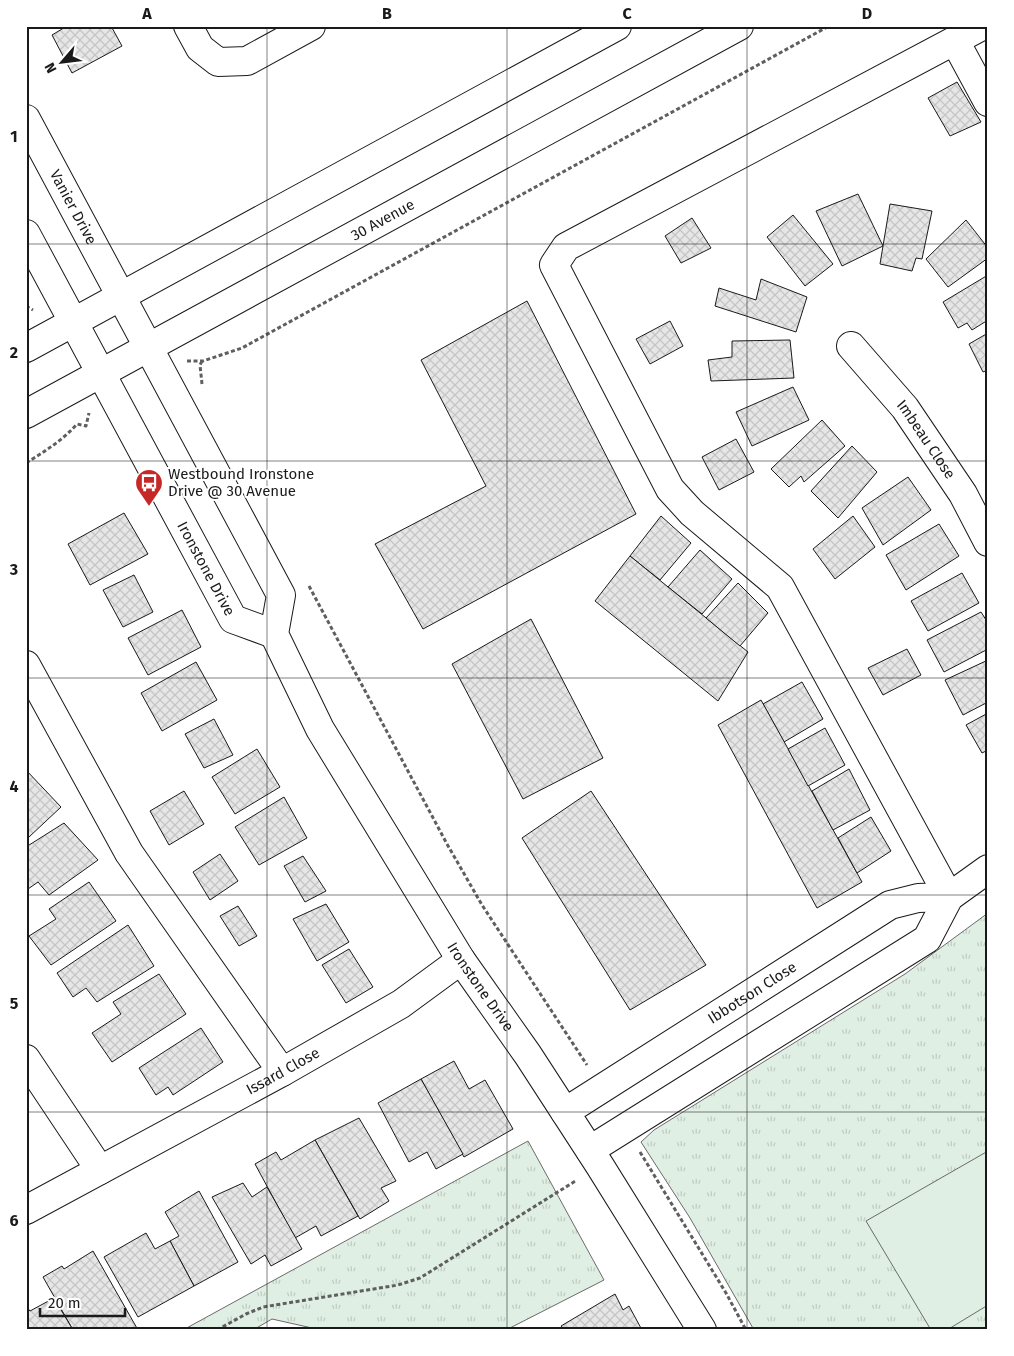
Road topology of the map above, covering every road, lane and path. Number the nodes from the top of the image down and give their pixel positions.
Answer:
1 (188, 26) edge
2 (311, 26) edge
3 (617, 26) edge
4 (739, 26) edge
5 (829, 26) edge
6 (982, 26) edge
7 (955, 41) junction
8 (988, 102) edge
9 (26, 119) edge
10 (26, 234) edge
11 (121, 296) junction
12 (73, 322) junction
13 (851, 346) dead end
14 (148, 347) junction
15 (26, 348) edge
16 (203, 361) junction
17 (195, 362) dead end
18 (100, 374) junction
19 (202, 387) dead end
20 (26, 414) edge
21 (86, 426) dead end
22 (26, 463) edge
23 (988, 542) edge
24 (304, 578) dead end
25 (274, 634) junction
26 (26, 665) edge
27 (988, 869) edge
28 (949, 897) junction
29 (461, 960) junction
30 (26, 1058) edge
31 (589, 1068) dead end
32 (282, 1072) junction
33 (565, 1112) junction
34 (590, 1150) junction
35 (636, 1151) dead end
36 (100, 1170) junction
37 (578, 1179) dead end
38 (26, 1210) edge
39 (217, 1330) edge
40 (702, 1330) edge
41 (746, 1330) edge

1 - 2 street
3 - 11 street
4 - 14 street, 30 Avenue
5 - 16 path
6 - 7 street
7 - 8 street
7 - 28 street
9 - 11 street, Vanier Drive
10 - 12 street
11 - 12 street
11 - 14 street, Vanier Drive
12 - 15 street
12 - 18 street, Ironstone Drive
13 - 23 street, Imbeau Close
14 - 18 street, 30 Avenue
14 - 25 street
16 - 17 path
16 - 19 path
18 - 20 street, 30 Avenue
18 - 25 street, Ironstone Drive
21 - 22 path
24 - 31 path
25 - 29 street, Ironstone Drive
26 - 32 street
27 - 28 street
28 - 33 street, Ibbotson Close
28 - 34 street
29 - 32 street, Issard Close
29 - 33 street, Ironstone Drive
30 - 36 street
32 - 36 street, Issard Close
33 - 34 street, Ironstone Drive
34 - 40 street, Ironstone Drive
35 - 41 path
36 - 38 street, Issard Close
37 - 39 path

